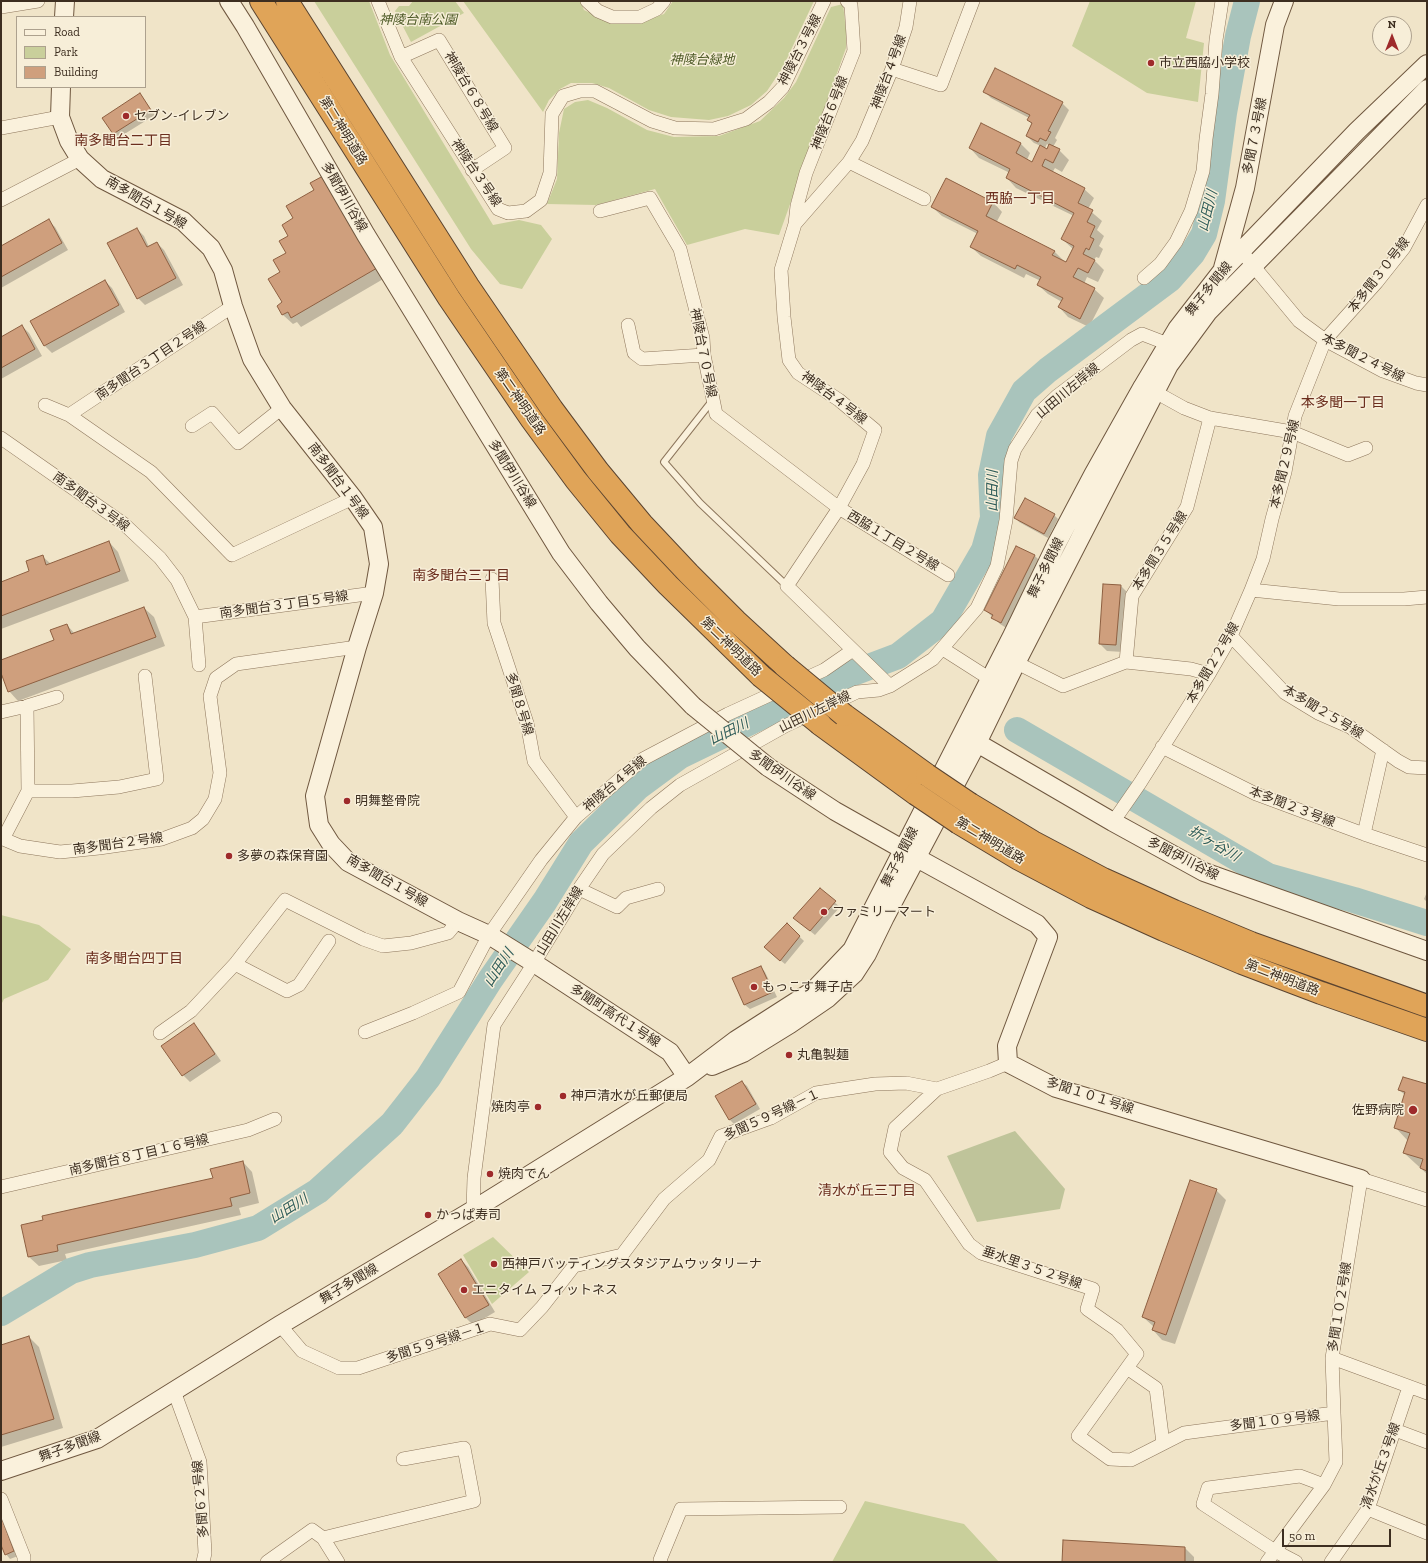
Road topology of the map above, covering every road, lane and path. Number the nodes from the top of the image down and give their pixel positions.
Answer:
1 (38, 1) edge
2 (65, 1) edge
3 (229, 1) edge
4 (261, 1) edge
5 (287, 1) edge
6 (378, 1) edge
7 (587, 1) edge
8 (664, 1) edge
9 (824, 1) edge
10 (848, 1) edge
11 (910, 1) edge
12 (973, 1) edge
13 (1222, 1) edge
14 (1284, 1) edge
15 (1, 7) edge
16 (64, 16) edge
17 (401, 57) junction
18 (1427, 64) edge
19 (892, 70) junction
20 (61, 88) edge
21 (1427, 89) edge
22 (60, 117) junction
23 (1, 128) edge
24 (80, 159) junction
25 (849, 162) junction
26 (472, 170) junction
27 (924, 199) dead end
28 (1, 200) edge
29 (1427, 205) edge
30 (600, 211) dead end
31 (796, 224) junction
32 (1241, 250) junction
33 (1254, 266) junction
34 (1222, 271) junction
35 (1144, 278) dead end
36 (233, 306) junction
37 (628, 325) dead end
38 (1325, 340) junction
39 (1173, 347) junction
40 (704, 355) junction
41 (1427, 385) edge
42 (1149, 389) junction
43 (713, 400) junction
44 (45, 405) dead end
45 (282, 408) junction
46 (69, 415) junction
47 (1210, 418) junction
48 (192, 426) dead end
49 (1292, 432) junction
50 (1, 438) edge
51 (1366, 448) dead end
52 (353, 498) junction
53 (839, 508) junction
54 (948, 574) dead end
55 (492, 579) dead end
56 (787, 586) junction
57 (1250, 590) junction
58 (374, 593) junction
59 (1427, 597) edge
60 (195, 617) junction
61 (1231, 636) junction
62 (357, 647) junction
63 (943, 649) junction
64 (853, 650) junction
65 (1009, 659) junction
66 (1126, 662) junction
67 (199, 665) dead end
68 (1209, 674) junction
69 (145, 676) dead end
70 (990, 679) junction
71 (890, 686) junction
72 (57, 697) dead end
73 (27, 706) junction
74 (1, 712) edge
75 (969, 739) junction
76 (1162, 747) junction
77 (1383, 750) junction
78 (1427, 768) edge
79 (28, 791) junction
80 (576, 817) junction
81 (1113, 822) junction
82 (1364, 834) junction
83 (2, 839) edge
84 (910, 854) junction
85 (1427, 854) edge
86 (579, 889) junction
87 (658, 889) dead end
88 (458, 920) junction
89 (489, 935) junction
90 (329, 941) dead end
91 (1427, 951) edge
92 (534, 963) junction
93 (235, 964) junction
94 (1427, 1006) edge
95 (1427, 1030) edge
96 (365, 1032) dead end
97 (160, 1033) dead end
98 (1008, 1063) junction
99 (687, 1077) junction
100 (937, 1089) junction
101 (276, 1119) dead end
102 (1361, 1179) junction
103 (1, 1187) edge
104 (1427, 1200) edge
105 (472, 1210) junction
106 (280, 1325) junction
107 (1137, 1354) joint
108 (1332, 1358) junction
109 (1127, 1368) junction
110 (1410, 1386) junction
111 (174, 1391) junction
112 (1427, 1393) edge
113 (1334, 1413) junction
114 (1395, 1430) junction
115 (1427, 1442) edge
116 (1163, 1443) junction
117 (403, 1459) dead end
118 (1, 1471) edge
119 (1324, 1485) junction
120 (1, 1499) edge
121 (840, 1507) dead end
122 (1368, 1510) junction
123 (1427, 1533) edge
124 (318, 1534) junction
125 (1275, 1551) junction
126 (24, 1562) edge
127 (203, 1562) edge
128 (267, 1562) edge
129 (338, 1562) edge
130 (661, 1562) edge
131 (1267, 1562) edge
132 (1296, 1562) edge
133 (1331, 1562) edge

1 - 15 street
2 - 16 street
3 - 84 street, 多聞伊川谷線, bridge
4 - 95 highway, 第二神明道路, bridge
5 - 94 highway, 第二神明道路, bridge
6 - 17 street, 神陵台３号線
7 - 8 street
9 - 26 street, 神陵台３号線
10 - 31 street, 神陵台６号線
11 - 19 street, 神陵台４号線
12 - 19 street
13 - 35 street
14 - 34 street, 多聞７３号線
17 - 26 street, 神陵台３号線
17 - 26 street, 神陵台６８号線
18 - 32 street, 舞子多聞線
19 - 25 street, 神陵台４号線
20 - 22 street, 南多聞台１号線
21 - 33 street, 舞子多聞線
22 - 23 street
22 - 24 street, 南多聞台１号線
24 - 28 street
24 - 36 street, 南多聞台１号線
25 - 27 street
25 - 31 street, 神陵台４号線
29 - 38 street, 本多聞３０号線
30 - 40 street, 神陵台７０号線
31 - 53 street, 神陵台４号線
32 - 33 street, 本多聞２４号線
32 - 34 street, 舞子多聞線
33 - 38 street, 本多聞２４号線
33 - 39 street, 舞子多聞線
34 - 39 street, 舞子多聞線
36 - 45 street, 南多聞台１号線
36 - 46 street, 南多聞台３丁目２号線
37 - 40 street
38 - 41 street, 本多聞２４号線
38 - 49 street, 本多聞２９号線
39 - 42 street, 舞子多聞線
39 - 63 street, 山田川左岸線
40 - 43 street, 神陵台７０号線
42 - 47 street
42 - 65 street, 舞子多聞線
43 - 53 street, 神陵台７０号線
43 - 56 lane
44 - 46 street
45 - 48 street
45 - 52 street, 南多聞台１号線
46 - 52 street
47 - 49 street
47 - 66 street, 本多聞３５号線
49 - 51 street
49 - 57 street, 本多聞２９号線
50 - 60 street, 南多聞台３号線
52 - 58 street, 南多聞台１号線
53 - 54 street, 西脇１丁目２号線
53 - 56 street, 神陵台４号線
55 - 80 street, 多聞８号線
56 - 64 street
57 - 59 street
57 - 61 street, 本多聞２２号線
58 - 60 street, 南多聞台３丁目５号線
58 - 62 street, 南多聞台１号線
60 - 67 street, 南多聞台３号線
61 - 68 street, 本多聞２２号線
61 - 77 street, 本多聞２５号線
62 - 83 street, 南多聞台２号線
62 - 88 street, 南多聞台１号線
63 - 70 street
63 - 71 street, 山田川左岸線
64 - 71 street
64 - 80 street, 神陵台４号線
65 - 66 street
65 - 70 street, 舞子多聞線
65 - 75 street, 舞子多聞線
66 - 68 street
68 - 76 street, 本多聞２２号線
69 - 79 street
70 - 75 street, 舞子多聞線
71 - 86 street, 山田川左岸線
72 - 73 street
73 - 74 street
73 - 79 street
75 - 81 street, 多聞伊川谷線
75 - 84 street, 舞子多聞線
76 - 81 street, 本多聞２２号線
76 - 82 street, 本多聞２３号線
77 - 78 street, 本多聞２５号線
77 - 82 street
79 - 83 street
80 - 89 street, 神陵台４号線
81 - 91 street, 多聞伊川谷線
82 - 85 street, 本多聞２３号線
84 - 98 street
84 - 99 street, 舞子多聞線
86 - 87 street
86 - 92 street, 山田川左岸線
88 - 89 street, 南多聞台１号線
88 - 93 street
89 - 92 street, 南多聞台１号線
89 - 96 street, 神陵台４号線
90 - 93 street
92 - 99 street, 多聞町高代１号線
92 - 105 street, 山田川左岸線
93 - 97 street
98 - 100 street, 多聞５９号線－１
98 - 102 street, 多聞１０１号線
99 - 105 street, 舞子多聞線
100 - 106 street, 多聞５９号線－１
100 - 107 street, 垂水里３５２号線
101 - 103 street, 南多聞台８丁目１６号線
102 - 104 street, 多聞１０１号線
102 - 108 street, 多聞１０２号線
105 - 106 street, 舞子多聞線
106 - 111 street, 舞子多聞線
107 - 109 street, 多聞１０９号線
108 - 110 street, 多聞１０２号線
108 - 113 street, 多聞１０９号線
109 - 116 street
109 - 116 street, 多聞１０９号線
110 - 112 street, 多聞１０２号線
110 - 114 street, 清水が丘３号線
111 - 118 street, 舞子多聞線
111 - 127 street, 多聞６２号線
113 - 116 street, 多聞１０９号線
113 - 119 street
114 - 115 street
114 - 122 street, 清水が丘３号線
117 - 124 street
119 - 125 street
119 - 125 street
120 - 126 street
121 - 130 street
122 - 123 street
122 - 133 street, 清水が丘３号線
124 - 128 street
124 - 129 street
125 - 131 street
125 - 132 street

